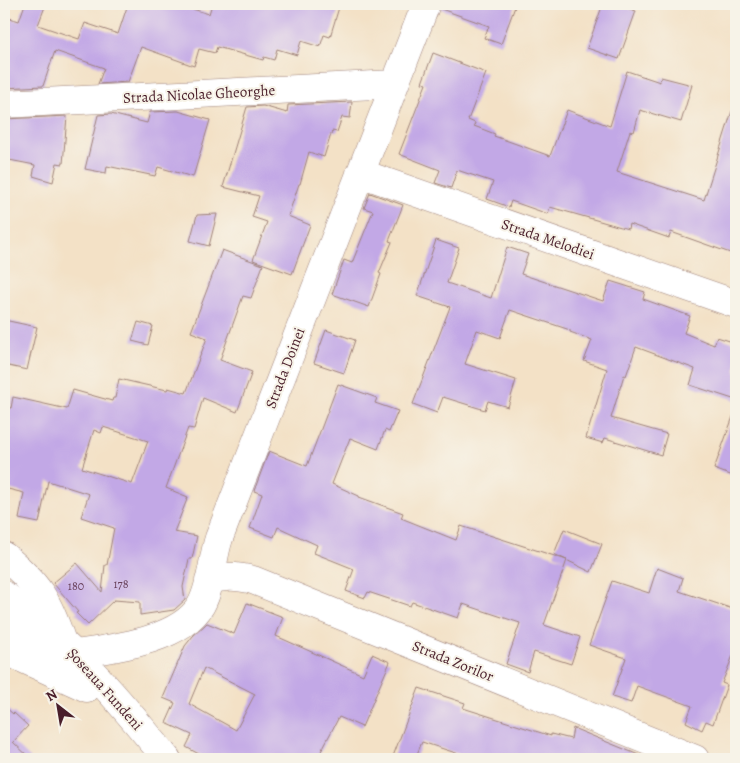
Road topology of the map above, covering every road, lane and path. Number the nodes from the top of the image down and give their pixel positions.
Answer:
1 (426, 4) edge
2 (394, 84) junction
3 (4, 104) edge
4 (360, 173) junction
5 (736, 304) edge
6 (4, 556) edge
7 (209, 581) junction
8 (4, 595) edge
9 (4, 622) edge
10 (69, 648) junction
11 (4, 650) edge
12 (87, 688) junction
13 (149, 759) edge
14 (167, 759) edge
15 (695, 759) edge

1 - 2 street, Strada Doinei
2 - 3 street, Strada Nicolae Gheorghe
2 - 4 street, Strada Doinei
4 - 5 street, Strada Melodiei
4 - 7 street, Strada Doinei
6 - 10 street, Șoseaua Fundeni
7 - 10 street, Strada Doinei
7 - 15 street, Strada Zorilor
8 - 10 street, Șoseaua Fundeni
9 - 12 street, Șoseaua Fundeni
10 - 14 street, Șoseaua Fundeni
11 - 12 street
12 - 13 street, Șoseaua Fundeni

